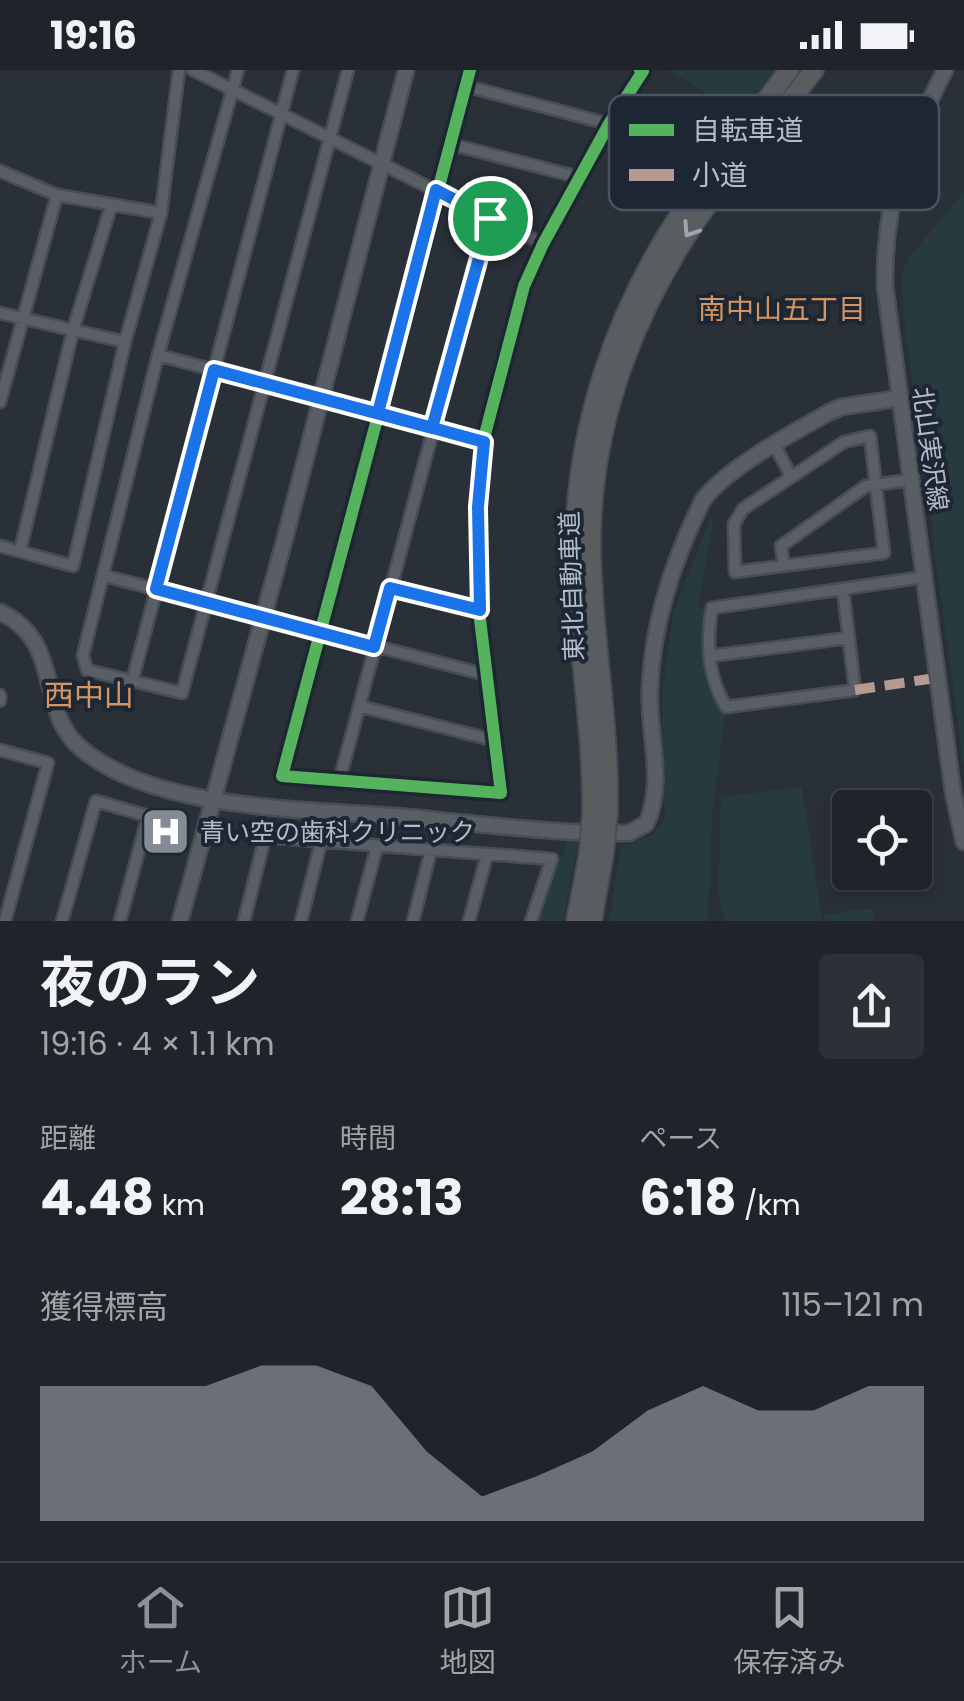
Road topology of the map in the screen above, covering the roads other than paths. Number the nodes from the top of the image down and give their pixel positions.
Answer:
1 (179, 70) edge
2 (194, 70) edge
3 (238, 70) edge
4 (293, 70) edge
5 (348, 70) edge
6 (406, 70) edge
7 (470, 70) edge
8 (640, 70) edge
9 (789, 70) edge
10 (814, 70) edge
11 (945, 70) edge
12 (466, 86) junction
13 (233, 89) junction
14 (627, 95) edge
15 (770, 95) edge
16 (794, 95) edge
17 (933, 95) edge
18 (282, 114) junction
19 (608, 124) joint
20 (330, 138) junction
21 (450, 144) junction
22 (382, 162) junction
23 (1, 175) edge
24 (582, 178) junction
25 (436, 190) junction
26 (56, 195) junction
27 (111, 206) junction
28 (685, 210) edge
29 (704, 210) edge
30 (889, 210) edge
31 (161, 213) junction
32 (490, 218) junction
33 (543, 244) junction
34 (0, 313) edge
35 (21, 318) junction
36 (72, 330) junction
37 (125, 342) junction
38 (158, 355) junction
39 (214, 370) junction
40 (265, 384) junction
41 (900, 398) junction
42 (321, 399) junction
43 (0, 402) edge
44 (378, 413) junction
45 (432, 428) junction
46 (484, 442) junction
47 (775, 446) junction
48 (791, 476) junction
49 (911, 480) junction
50 (876, 484) junction
51 (0, 546) edge
52 (20, 551) junction
53 (784, 566) junction
54 (105, 576) junction
55 (924, 577) junction
56 (390, 588) junction
57 (156, 589) junction
58 (844, 589) junction
59 (207, 603) junction
60 (480, 610) junction
61 (0, 612) edge
62 (263, 619) junction
63 (320, 632) junction
64 (848, 638) junction
65 (374, 647) junction
66 (710, 656) junction
67 (486, 676) junction
68 (132, 682) junction
69 (359, 706) junction
70 (493, 740) junction
71 (0, 750) edge
72 (340, 778) junction
73 (215, 799) junction
74 (600, 812) junction
75 (321, 842) junction
76 (964, 842) edge
77 (377, 846) junction
78 (431, 850) junction
79 (597, 853) junction
80 (487, 854) junction
81 (4, 921) edge
82 (62, 921) edge
83 (120, 921) edge
84 (180, 921) edge
85 (244, 921) edge
86 (302, 921) edge
87 (358, 921) edge
88 (413, 921) edge
89 (470, 921) edge
90 (530, 921) edge
91 (576, 921) edge
92 (592, 921) edge

1 - 31 street
2 - 13 street
3 - 13 street
4 - 18 street
5 - 20 street
6 - 22 street
7 - 12 street
8 - 14 street
9 - 15 highway, 東北自動車道
10 -> 16 highway, 東北自動車道
11 - 17 street, 北山実沢線
12 - 19 street
12 - 21 street
13 - 18 street
13 - 38 street
18 - 20 street
18 - 39 street
19 - 24 street
20 - 22 street
20 - 40 street
21 - 24 street
21 - 25 street
22 - 25 street
22 - 42 street
23 - 26 street
24 - 33 street
25 - 32 street
25 - 44 street
26 - 27 street
26 - 35 street
27 - 31 street
27 - 36 street
28 - 74 highway, 東北自動車道
29 -> 74 highway, 東北自動車道
30 - 41 street, 北山実沢線
31 - 37 street
32 - 33 street
32 - 45 street
33 - 46 street
34 - 35 street
35 - 36 street
35 - 43 street
36 - 37 street
36 - 52 street
37 - 52 street
38 - 39 street
38 - 54 street
39 - 40 street
39 - 57 street
40 - 42 street
40 - 59 street
41 - 47 street
41 - 49 street, 北山実沢線
42 - 44 street
42 - 62 street
44 - 45 street
44 - 63 street
45 - 46 street
45 - 56 street
46 - 60 street
47 - 48 street
47 - 73 street
48 - 50 street
48 - 53 street
49 - 50 street
49 - 55 street, 北山実沢線
50 - 53 street
50 - 53 street
51 - 52 street
54 - 57 street
54 - 68 street
55 - 58 street
55 - 76 street, 北山実沢線
56 - 60 street
56 - 65 street
57 - 59 street
57 - 68 street
58 - 64 street
58 - 66 street
59 - 62 street
59 - 68 street
60 - 67 street
61 - 73 street
62 - 63 street
62 - 73 street
63 - 65 street
63 - 72 street
64 - 66 street
64 - 66 street
65 - 67 street
65 - 69 street
67 - 70 street
69 - 70 street
69 - 72 street
70 - 72 street
71 - 81 street
73 - 84 street
74 - 79 highway, 東北自動車道, bridge
75 - 77 street
75 - 85 street
75 - 86 street
77 - 78 street
77 - 87 street
78 - 80 street
78 - 88 street
79 - 91 highway, 東北自動車道
79 - 92 highway, 東北自動車道
80 - 89 street
80 - 90 street
82 - 83 street

